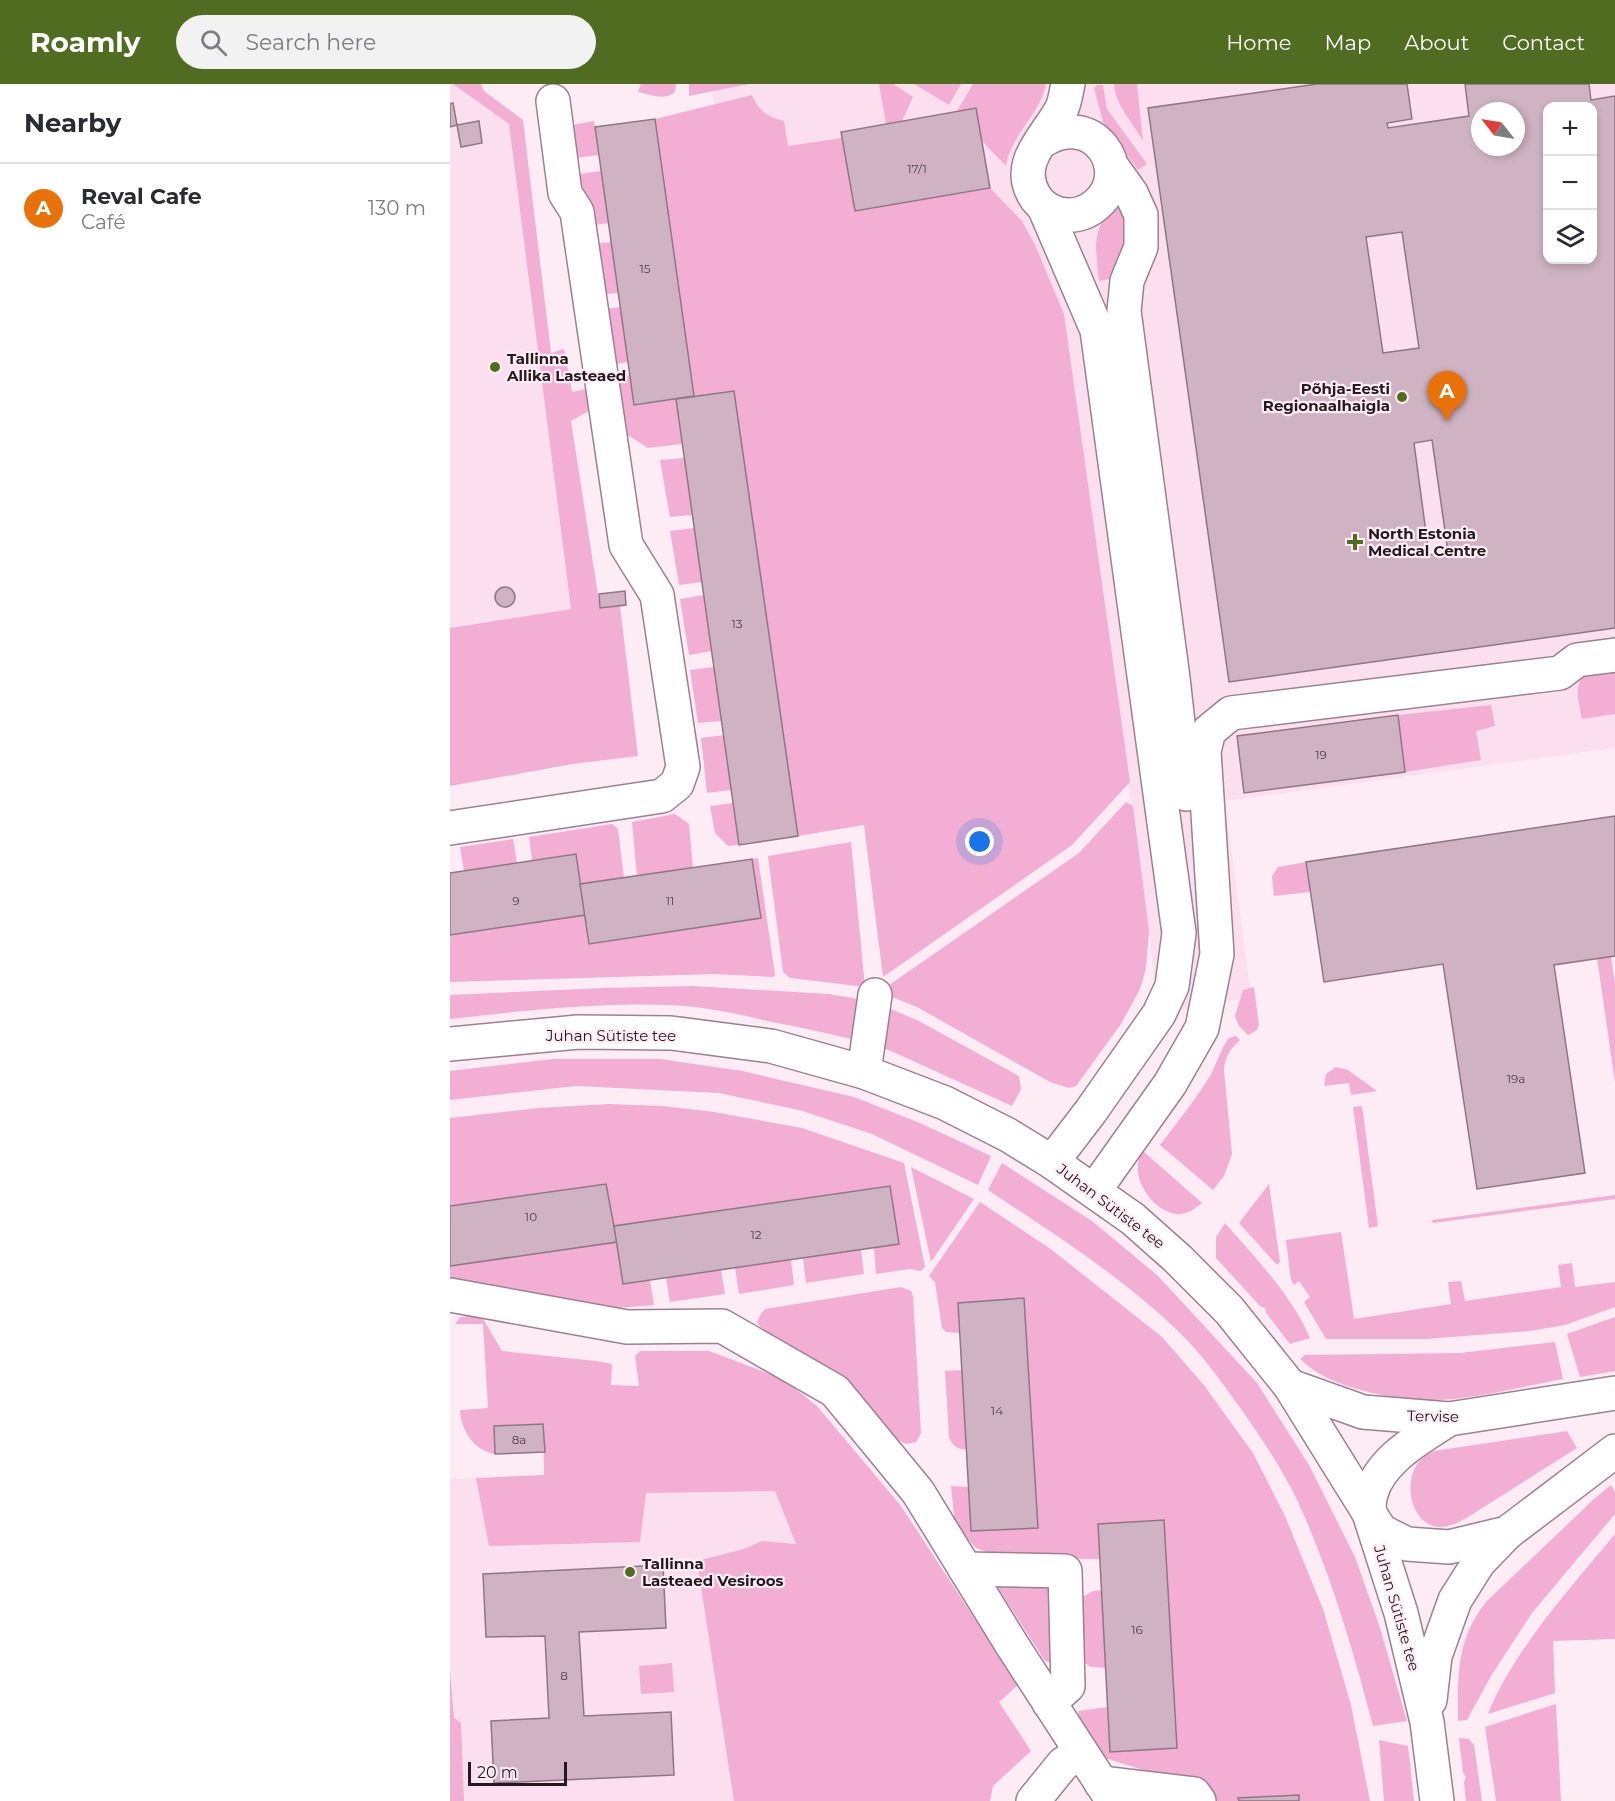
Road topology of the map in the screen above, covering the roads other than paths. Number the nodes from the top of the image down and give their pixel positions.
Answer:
1 (1068, 84) edge
2 (553, 101) dead end
3 (1041, 142) junction
4 (1111, 165) junction
5 (1044, 207) junction
6 (1615, 655) edge
7 (450, 828) edge
8 (1216, 927) junction
9 (875, 995) dead end
10 (450, 1044) edge
11 (864, 1072) junction
12 (1052, 1162) junction
13 (1094, 1191) junction
14 (450, 1295) edge
15 (1290, 1386) junction
16 (1615, 1393) edge
17 (1449, 1419) junction
18 (1615, 1451) edge
19 (1369, 1513) junction
20 (1507, 1533) junction
21 (965, 1569) junction
22 (1049, 1703) junction
23 (1427, 1722) junction
24 (1081, 1752) junction
25 (1107, 1792) edge
26 (1033, 1801) edge
27 (1199, 1801) edge
28 (1437, 1801) edge

1 - 3 street
2 - 7 street
3 - 4 street
3 - 5 street
4 - 5 street
4 - 8 street
5 - 12 street
6 - 8 street
8 - 13 street
9 - 11 street
10 - 11 street, Juhan Sütiste tee
11 - 12 street, Juhan Sütiste tee
12 - 13 street, Juhan Sütiste tee
13 - 15 street, Juhan Sütiste tee
14 - 21 street
15 - 17 street, Tervise
15 - 19 street, Juhan Sütiste tee
16 - 17 street, Tervise
17 - 19 street
18 - 20 street
19 - 20 street
19 - 23 street, Juhan Sütiste tee
20 - 23 street
21 - 22 street
21 - 22 street
22 - 24 street
23 - 28 street, Juhan Sütiste tee
24 - 25 street
24 - 26 street
25 - 27 street

